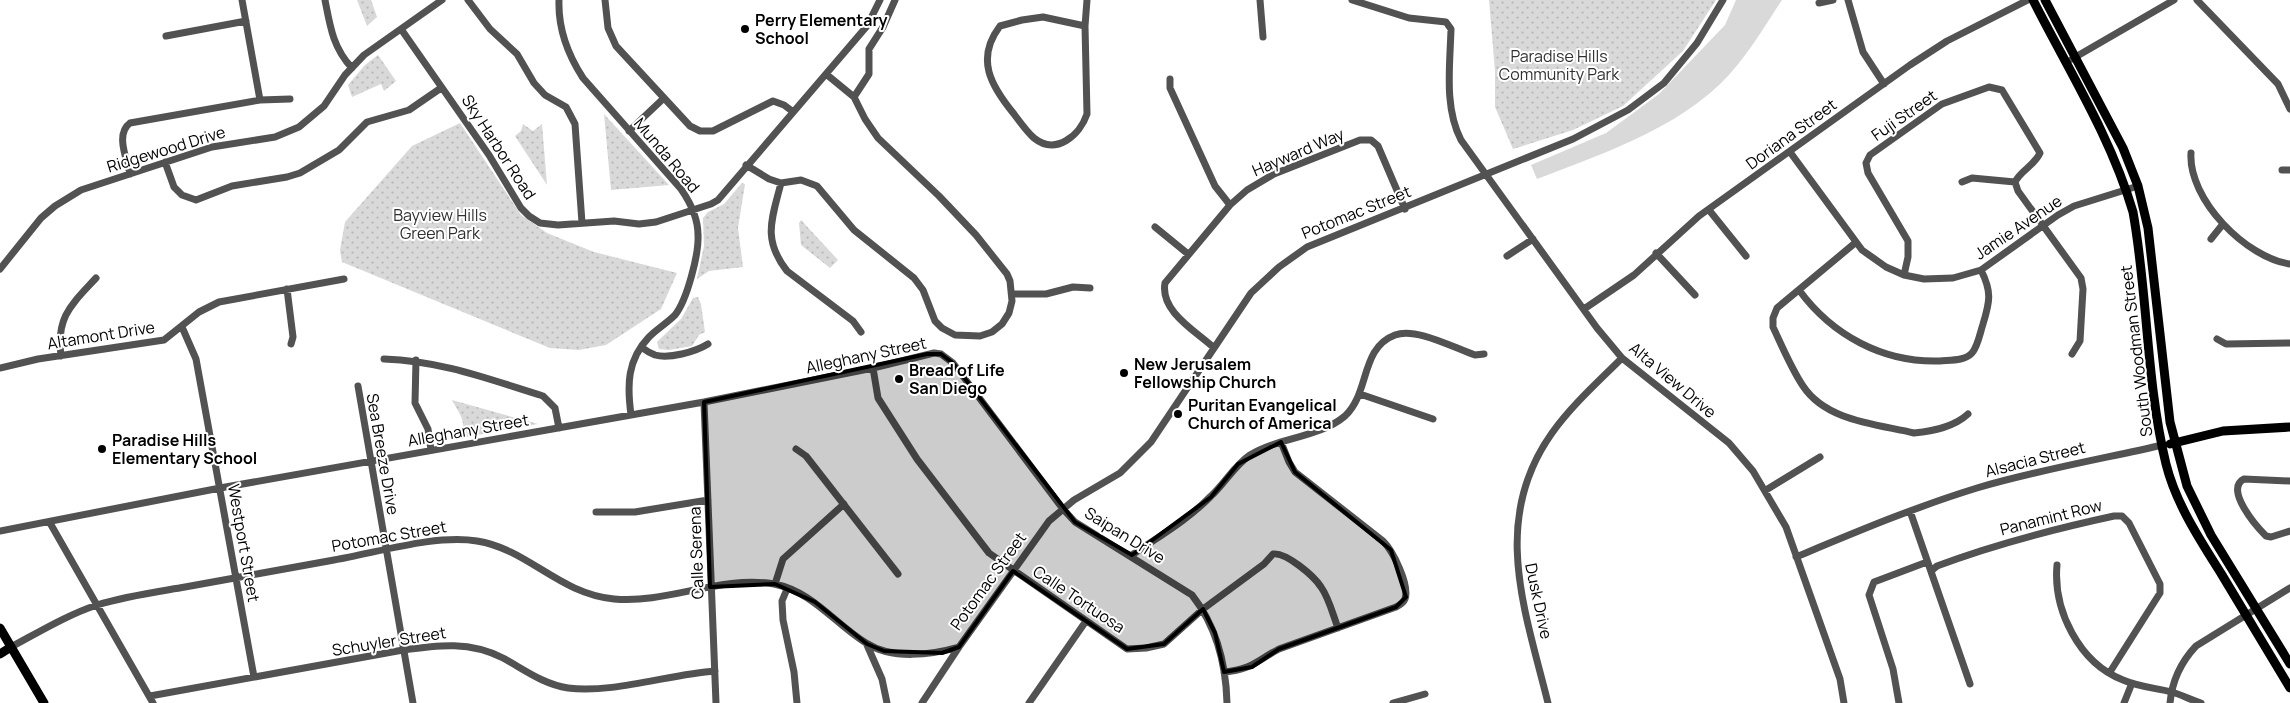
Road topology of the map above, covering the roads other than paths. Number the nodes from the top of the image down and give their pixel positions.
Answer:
1 (242, 0) edge
2 (325, 0) edge
3 (442, 0) edge
4 (468, 0) edge
5 (559, 0) edge
6 (606, 0) edge
7 (880, 0) edge
8 (894, 0) edge
9 (1087, 0) edge
10 (1260, 0) edge
11 (1352, 0) edge
12 (1723, 0) edge
13 (1833, 0) edge
14 (1848, 0) edge
15 (2028, 0) edge
16 (2033, 0) edge
17 (2045, 0) edge
18 (2174, 0) edge
19 (2197, 0) edge
20 (1819, 3) dead end
21 (246, 21) junction
22 (1085, 26) junction
23 (401, 29) junction
24 (166, 36) dead end
25 (1263, 37) dead end
26 (2076, 56) junction
27 (2065, 63) junction
28 (352, 68) junction
29 (826, 74) junction
30 (1170, 79) dead end
31 (1884, 84) junction
32 (441, 88) junction
33 (854, 97) junction
34 (664, 98) junction
35 (290, 99) dead end
36 (260, 100) junction
37 (2290, 109) edge
38 (792, 111) junction
39 (629, 130) junction
40 (1790, 152) junction
41 (2191, 153) dead end
42 (166, 162) junction
43 (746, 165) junction
44 (1487, 173) junction
45 (130, 174) junction
46 (1962, 182) dead end
47 (2015, 182) junction
48 (781, 183) junction
49 (2138, 186) junction
50 (2127, 190) junction
51 (1230, 205) junction
52 (1405, 208) junction
53 (1709, 210) junction
54 (692, 211) junction
55 (582, 223) junction
56 (2223, 224) junction
57 (2042, 226) junction
58 (1155, 227) dead end
59 (1533, 239) junction
60 (2211, 239) dead end
61 (1855, 243) junction
62 (1656, 253) junction
63 (1188, 254) junction
64 (1507, 256) dead end
65 (1746, 256) dead end
66 (2290, 264) edge
67 (0, 269) edge
68 (1981, 270) junction
69 (1904, 275) junction
70 (96, 278) dead end
71 (344, 278) dead end
72 (1090, 288) dead end
73 (287, 289) junction
74 (1799, 290) junction
75 (1013, 294) junction
76 (1695, 294) dead end
77 (1584, 310) junction
78 (182, 327) junction
79 (861, 332) dead end
80 (2217, 339) dead end
81 (2290, 343) edge
82 (291, 344) dead end
83 (708, 344) dead end
84 (640, 347) junction
85 (1214, 347) junction
86 (941, 354) joint
87 (1484, 354) dead end
88 (2072, 354) dead end
89 (61, 356) junction
90 (1622, 358) junction
91 (384, 359) dead end
92 (416, 360) junction
93 (0, 368) edge
94 (873, 368) junction
95 (358, 386) dead end
96 (1360, 394) junction
97 (704, 402) junction
98 (1968, 414) dead end
99 (631, 415) junction
100 (1433, 419) dead end
101 (2290, 427) edge
102 (559, 428) junction
103 (1281, 442) junction
104 (2174, 443) junction
105 (2162, 445) junction
106 (796, 449) dead end
107 (431, 450) junction
108 (1820, 457) dead end
109 (370, 461) junction
110 (2290, 481) edge
111 (220, 488) junction
112 (1766, 490) junction
113 (708, 500) junction
114 (844, 504) junction
115 (1064, 509) junction
116 (1910, 511) junction
117 (596, 512) dead end
118 (50, 523) junction
119 (0, 531) edge
120 (2290, 531) edge
121 (385, 550) junction
122 (1132, 556) junction
123 (1796, 557) junction
124 (1927, 562) junction
125 (2057, 565) dead end
126 (1013, 571) junction
127 (1931, 571) junction
128 (898, 574) dead end
129 (236, 578) junction
130 (775, 584) junction
131 (710, 587) junction
132 (787, 588) junction
133 (2290, 588) edge
134 (97, 605) junction
135 (1203, 608) junction
136 (2257, 608) junction
137 (2246, 614) junction
138 (1086, 621) junction
139 (0, 628) edge
140 (1338, 628) junction
141 (867, 644) junction
142 (12, 647) junction
143 (958, 648) junction
144 (403, 650) junction
145 (0, 654) edge
146 (2290, 664) edge
147 (715, 670) junction
148 (1224, 672) junction
149 (2110, 672) junction
150 (254, 677) junction
151 (1970, 684) dead end
152 (2132, 684) junction
153 (2290, 688) edge
154 (2172, 692) junction
155 (1425, 694) dead end
156 (152, 700) edge
157 (44, 703) edge
158 (413, 703) edge
159 (716, 703) edge
160 (797, 703) edge
161 (887, 703) edge
162 (922, 703) edge
163 (1029, 703) edge
164 (1228, 703) edge
165 (1393, 703) edge
166 (1548, 703) edge
167 (1844, 703) edge
168 (1899, 703) edge
169 (2124, 703) edge
170 (2170, 703) edge
171 (2201, 703) edge

1 - 21 street
2 - 28 street
3 - 23 street, Ridgewood Drive
4 - 55 street
5 - 39 street, Munda Road
6 - 34 street
7 - 29 street, Sky Harbor Road
8 - 33 street
9 - 22 street
10 - 25 street
11 - 44 street, Alta View Drive
12 - 44 street, Potomac Street
13 - 20 street
14 - 31 street
15 - 31 street, Doriana Street
16 - 27 main road, South Woodman Street
17 - 26 main road, South Woodman Street
18 - 26 street
19 - 37 street
21 - 24 street
21 - 36 street
22 - 22 street
23 - 28 street, Ridgewood Drive
23 - 32 street, Sky Harbor Road
26 - 27 street
26 - 49 main road, South Woodman Street
27 - 50 main road, South Woodman Street
28 - 42 street, Ridgewood Drive
29 - 33 street
29 - 38 street, Sky Harbor Road
30 - 51 street
31 - 40 street, Doriana Street
32 - 42 street
32 - 55 street, Sky Harbor Road
33 - 75 street
34 - 38 street
34 - 39 street
35 - 36 street
36 - 45 street
38 - 43 street, Sky Harbor Road
39 - 54 street, Munda Road
40 - 53 street, Doriana Street
40 - 61 street, Jamie Avenue
41 - 56 street
42 - 45 street, Ridgewood Drive
43 - 48 street
43 - 54 street, Sky Harbor Road
44 - 52 street, Potomac Street
44 - 59 street, Alta View Drive
45 - 67 street, Ridgewood Drive
46 - 47 street
47 - 57 street
47 - 69 street, Fuji Street
48 - 75 street
48 - 79 street
49 - 50 street, Jamie Avenue
49 - 104 main road, South Woodman Street
50 - 57 street, Jamie Avenue
50 - 105 main road, South Woodman Street
51 - 52 street, Hayward Way
51 - 63 street, Hayward Way
52 - 85 street, Potomac Street
53 - 62 street, Doriana Street
53 - 65 street
54 - 55 street, Sky Harbor Road
54 - 84 street, Munda Road
56 - 60 street
56 - 66 street
57 - 68 street, Jamie Avenue
57 - 88 street
58 - 63 street
59 - 64 street
59 - 77 street, Alta View Drive
61 - 69 street, Jamie Avenue
61 - 74 street
62 - 76 street
62 - 77 street, Doriana Street
63 - 85 street, Hayward Way
68 - 69 street, Jamie Avenue
68 - 74 street
70 - 89 street
71 - 73 street, Altamont Drive
72 - 75 street
73 - 78 street, Altamont Drive
73 - 82 street
74 - 98 street
77 - 90 street, Alta View Drive
78 - 89 street, Altamont Drive
78 - 111 street, Westport Street
80 - 81 street
83 - 84 street
84 - 99 street, Munda Road
85 - 115 street, Potomac Street
86 - 94 street, Alleghany Street
86 - 115 street, Saipan Drive
87 - 96 street
89 - 93 street, Altamont Drive
90 - 112 street, Alta View Drive
90 - 166 street, Dusk Drive
91 - 92 street
92 - 102 street
92 - 107 street
94 - 97 street, Alleghany Street
94 - 126 street, Calle Tortuosa
95 - 109 street, Sea Breeze Drive
96 - 100 street
96 - 103 street
97 - 99 street, Alleghany Street
97 - 113 street, Calle Serena
99 - 102 street, Alleghany Street
101 - 104 main road, Alsacia Street
102 - 107 street, Alleghany Street
103 - 122 street
103 - 140 street
104 - 105 main road, Alsacia Street
104 - 136 main road, South Woodman Street
105 - 116 street, Alsacia Street
105 - 137 main road, South Woodman Street
106 - 114 street
107 - 109 street, Alleghany Street
108 - 112 street
109 - 111 street, Alleghany Street
109 - 121 street, Sea Breeze Drive
110 - 120 street
111 - 118 street, Alleghany Street
111 - 129 street, Westport Street
112 - 123 street, Alta View Drive
113 - 117 street
113 - 131 street, Calle Serena
114 - 128 street
114 - 130 street
115 - 122 street, Saipan Drive
115 - 126 street, Potomac Street
116 - 123 street, Alsacia Street
116 - 124 street
118 - 119 street, Alleghany Street
118 - 134 street
121 - 129 street, Potomac Street
121 - 131 street, Potomac Street
121 - 144 street, Sea Breeze Drive
122 - 135 street, Saipan Drive
123 - 167 street, Alta View Drive
124 - 127 street
124 - 168 street
125 - 149 street
126 - 138 street, Calle Tortuosa
126 - 143 street, Potomac Street
127 - 149 street, Panamint Row
127 - 151 street
129 - 134 street, Potomac Street
129 - 150 street, Westport Street
130 - 131 street, Potomac Street
130 - 132 street, Potomac Street
131 - 147 street, Calle Serena
132 - 141 street, Potomac Street
132 - 160 street
133 - 136 street
134 - 142 street, Potomac Street
134 - 156 street
135 - 138 street, Calle Tortuosa
135 - 140 street, Calle Tortuosa
135 - 148 street, Saipan Drive
136 - 137 street
136 - 146 main road, South Woodman Street
137 - 153 main road, South Woodman Street
137 - 154 street
138 - 163 street
139 - 142 main road
140 - 148 street
141 - 143 street, Potomac Street
141 - 161 street
142 - 145 main road, Potomac Street
142 - 157 main road
143 - 162 street
144 - 147 street, Schuyler Street
144 - 150 street, Schuyler Street
144 - 158 street, Sea Breeze Drive
147 - 159 street, Calle Serena
148 - 164 street, Saipan Drive
149 - 152 street
150 - 156 street, Schuyler Street
152 - 154 street
152 - 169 street
154 - 170 street
154 - 171 street
155 - 165 street

